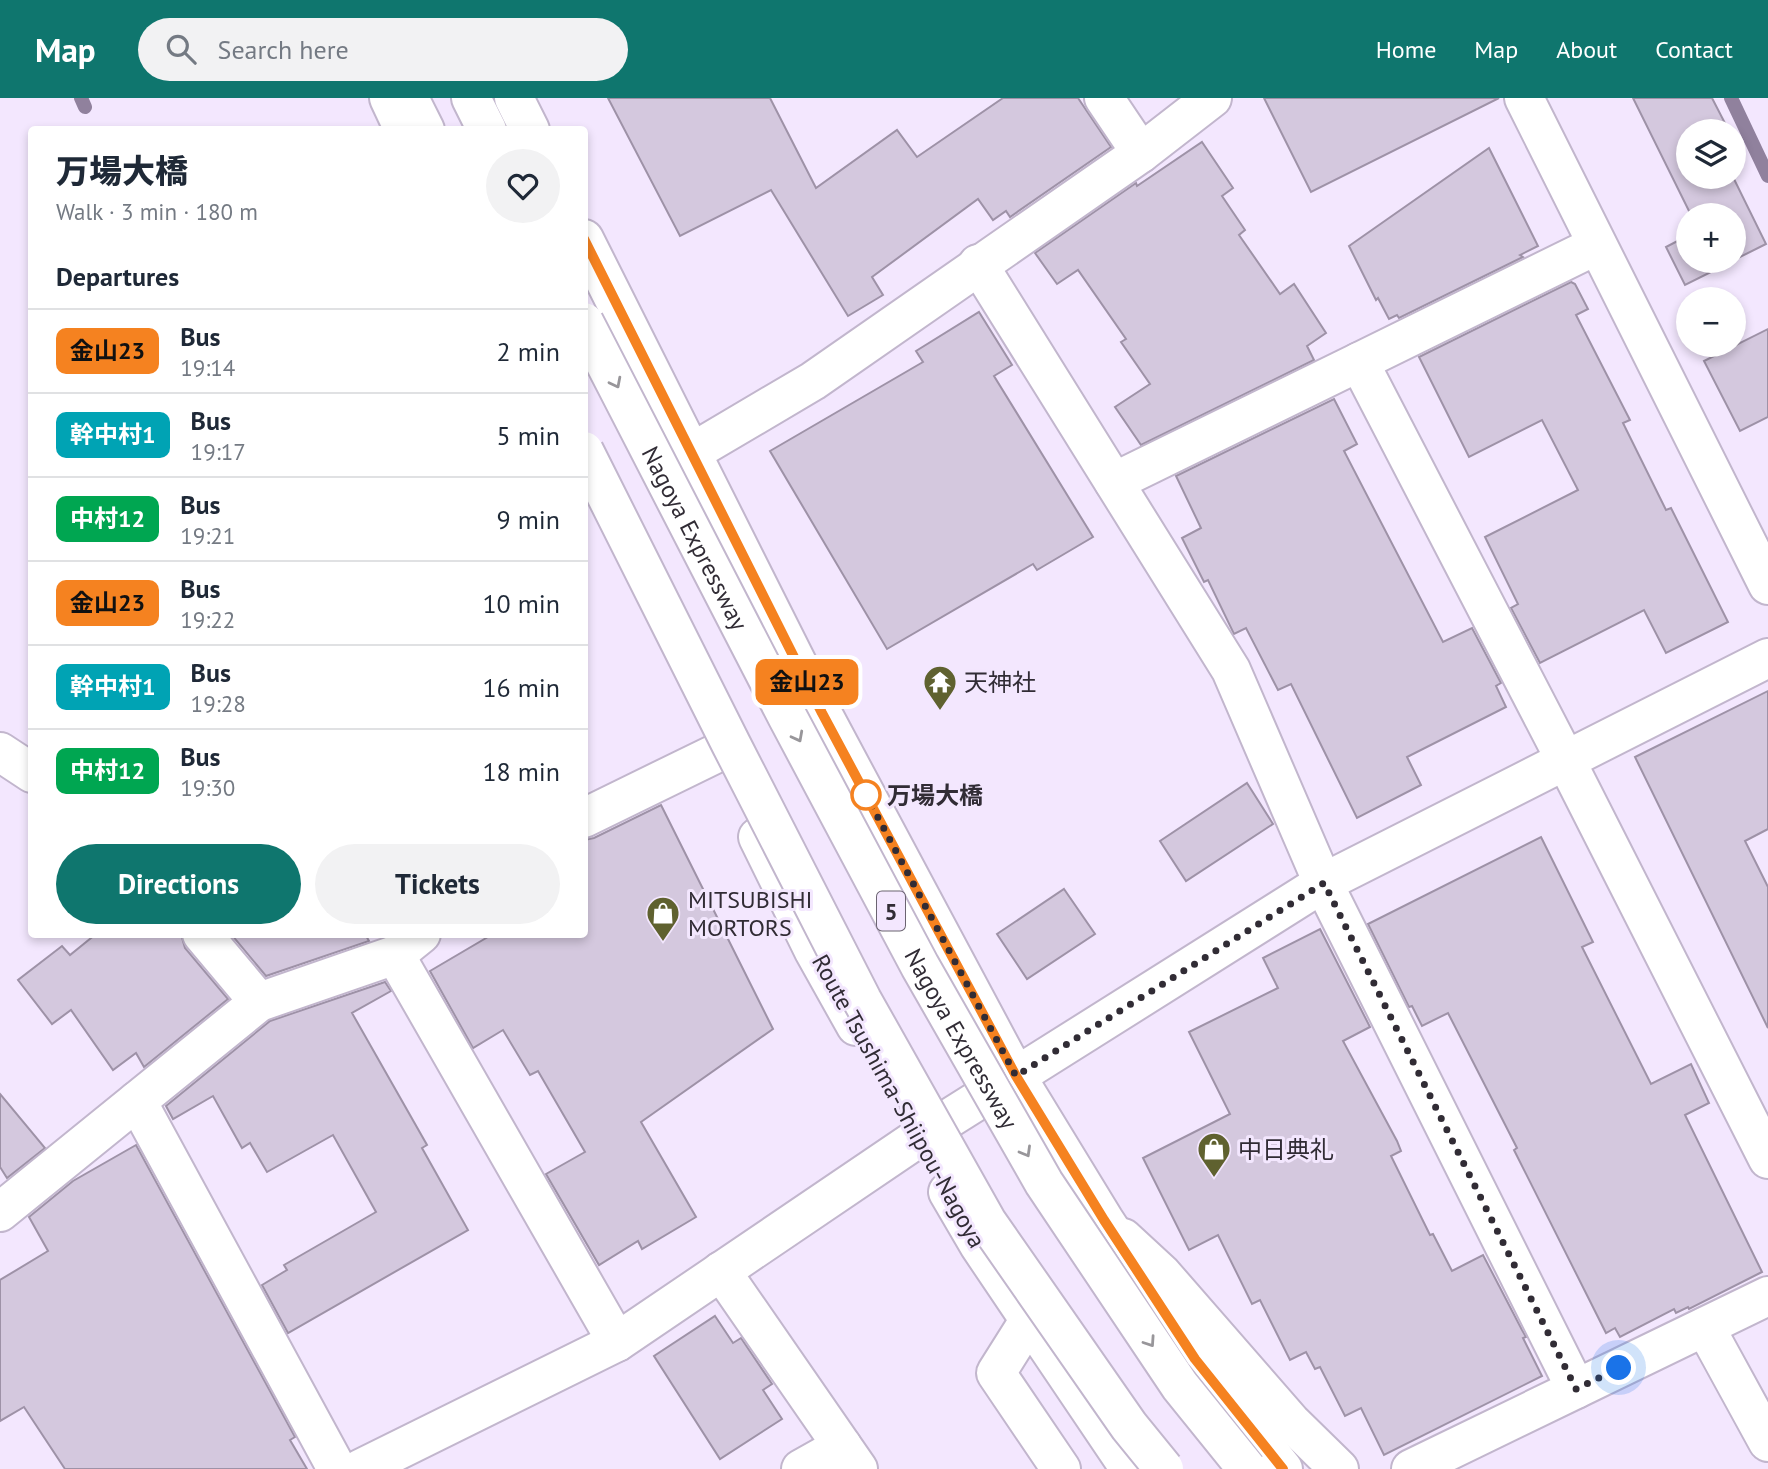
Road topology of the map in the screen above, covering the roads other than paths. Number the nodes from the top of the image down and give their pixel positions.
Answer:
1 (388, 98) edge
2 (409, 98) edge
3 (471, 98) edge
4 (514, 98) edge
5 (1104, 98) edge
6 (1212, 98) edge
7 (1524, 98) edge
8 (402, 126) edge
9 (423, 126) edge
10 (485, 126) edge
11 (528, 126) edge
12 (1141, 153) junction
13 (1597, 245) junction
14 (588, 247) edge
15 (978, 264) junction
16 (588, 330) edge
17 (1359, 362) junction
18 (691, 453) junction
19 (588, 459) edge
20 (1114, 482) junction
21 (588, 503) edge
22 (1768, 585) edge
23 (1768, 657) edge
24 (0, 752) edge
25 (717, 753) junction
26 (1565, 759) junction
27 (28, 770) edge
28 (588, 816) edge
29 (1324, 883) junction
30 (205, 938) edge
31 (408, 945) edge
32 (259, 1002) junction
33 (1016, 1076) junction
34 (137, 1101) junction
35 (918, 1138) junction
36 (1768, 1159) edge
37 (0, 1212) edge
38 (1104, 1220) junction
39 (721, 1271) junction
40 (1768, 1296) edge
41 (1030, 1319) junction
42 (1705, 1327) junction
43 (617, 1342) junction
44 (1576, 1389) junction
45 (1768, 1442) edge
46 (850, 1458) edge
47 (337, 1469) edge
48 (360, 1469) edge
49 (801, 1469) edge
50 (1061, 1469) edge
51 (1130, 1469) edge
52 (1164, 1469) edge
53 (1247, 1469) edge
54 (1283, 1469) edge
55 (1339, 1469) edge
56 (1411, 1469) edge

1 - 8 main road
2 - 9 main road
3 - 10 main road
4 - 11 main road
5 - 12 main road
6 - 12 main road
7 - 13 main road
12 - 15 main road
13 - 17 main road
13 - 22 main road
14 - 18 main road
15 - 18 main road
15 - 20 main road
16 -> 53 main road, Nagoya Expressway / 5, bridge
17 - 20 main road
17 - 26 main road
18 - 33 main road
19 - 52 main road, bridge
20 - 29 main road
21 - 25 main road, Route Tsushima-Shiipou-Nagoya
23 - 26 main road
24 - 27 main road
25 - 28 main road
25 - 35 main road, Route Tsushima-Shiipou-Nagoya
26 - 29 main road
26 - 36 main road
29 - 33 main road
29 - 44 main road
30 - 32 main road
31 - 32 main road
31 - 43 main road
32 - 34 main road
33 - 35 main road
33 - 38 main road
34 - 37 main road
34 - 47 main road
35 - 39 main road
35 - 41 main road, Route Tsushima-Shiipou-Nagoya
38 - 54 main road
38 - 55 main road
39 - 43 main road
39 - 46 main road
40 - 42 main road
41 - 50 main road
41 - 51 main road, Route Tsushima-Shiipou-Nagoya
42 - 44 main road
42 - 45 main road
43 - 48 main road
44 - 56 main road
46 - 49 main road

